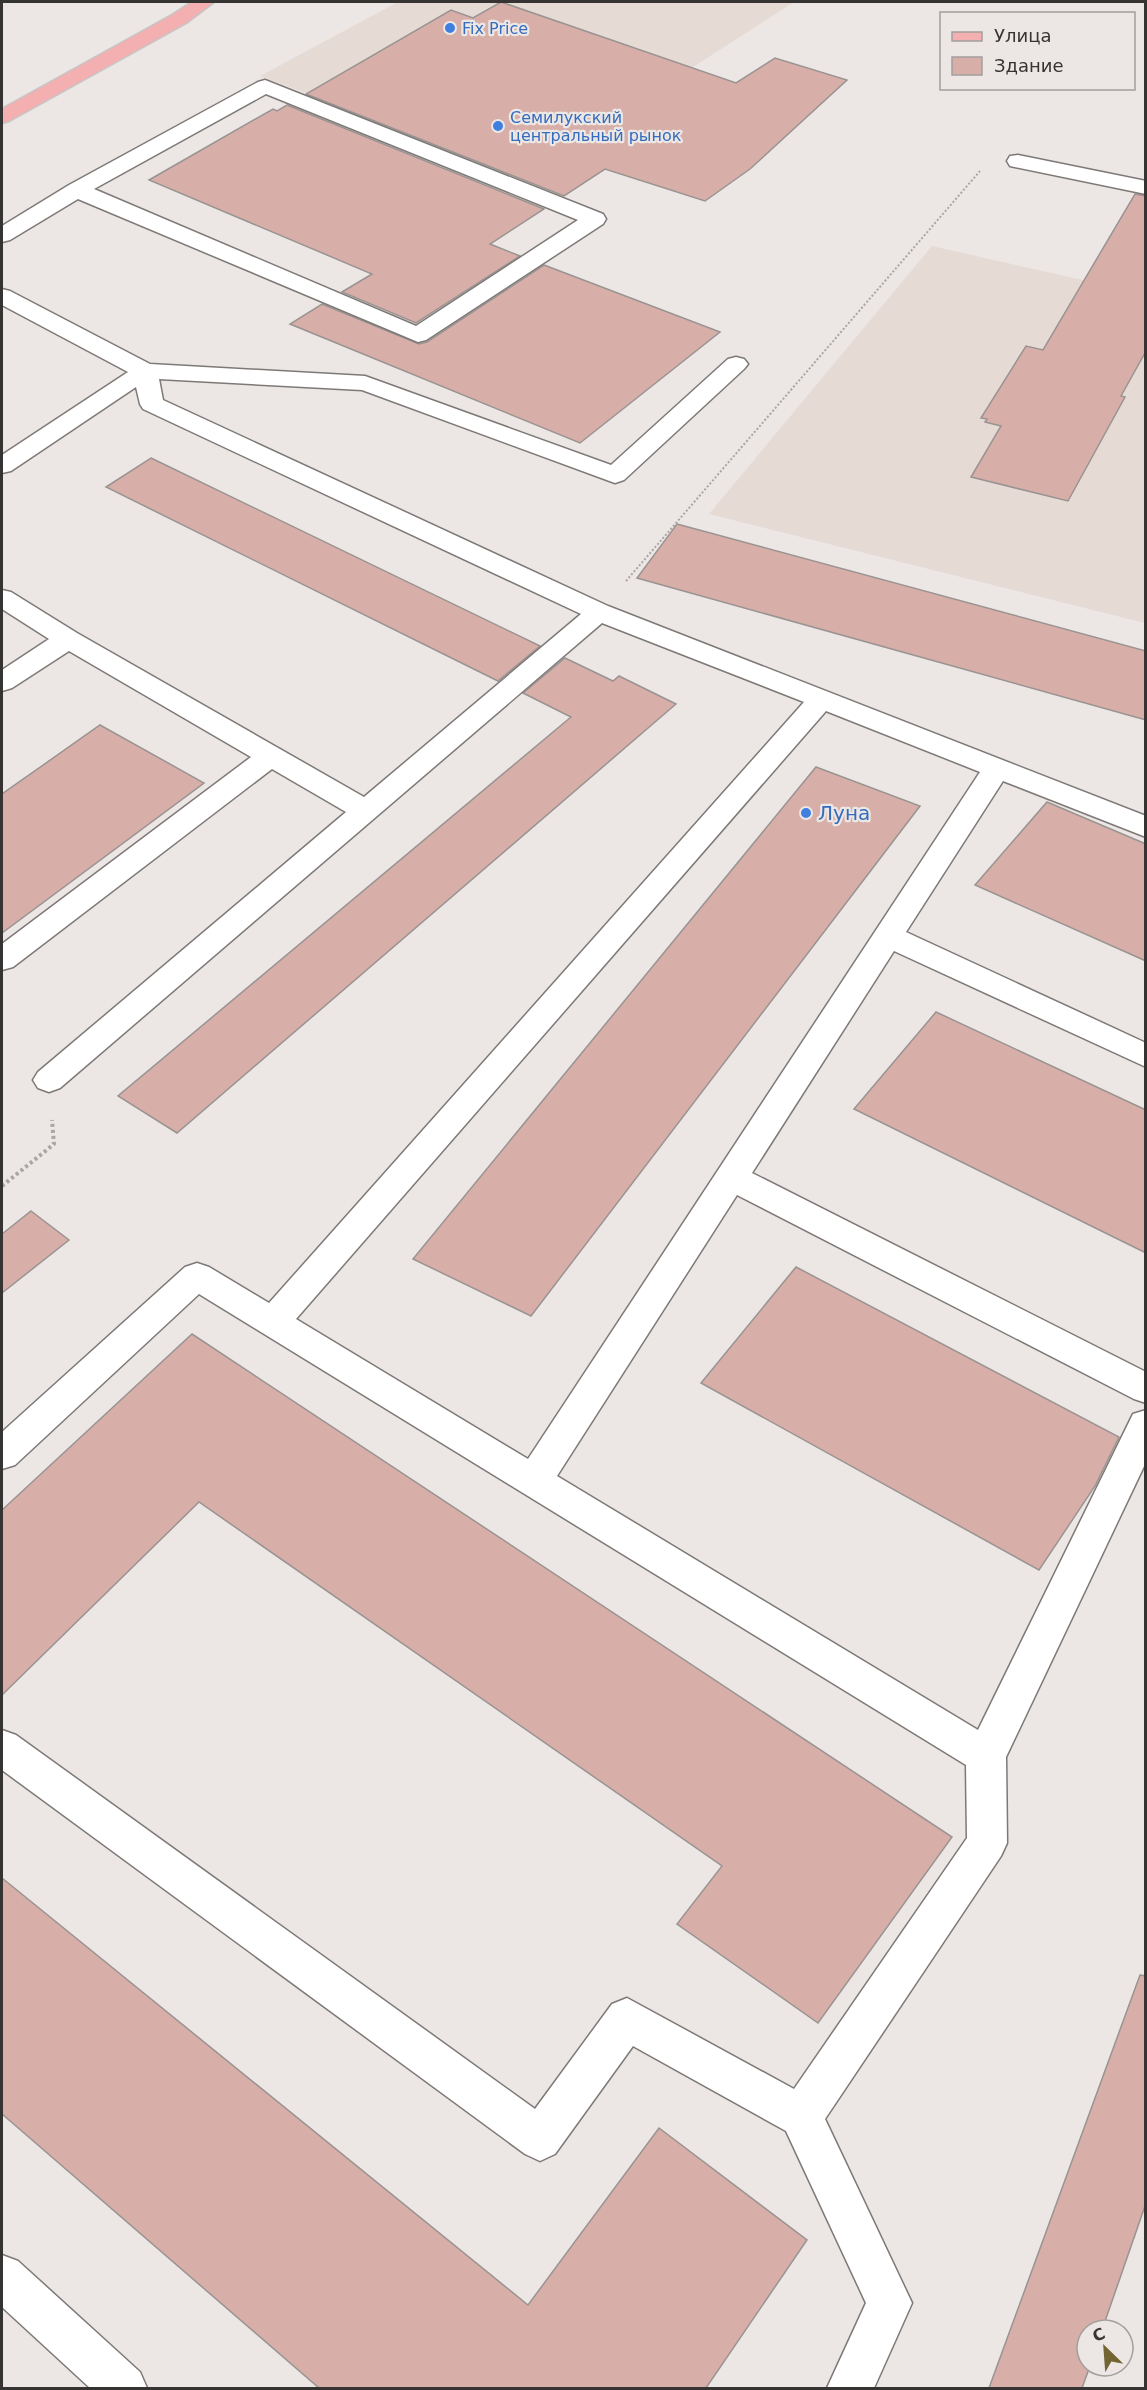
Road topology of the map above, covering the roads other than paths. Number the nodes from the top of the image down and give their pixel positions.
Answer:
1 (204, 2) edge
2 (2, 117) edge
3 (1018, 161) dead end
4 (1146, 188) edge
5 (77, 190) junction
6 (2, 235) edge
7 (2, 296) edge
8 (736, 364) dead end
9 (145, 371) junction
10 (2, 466) edge
11 (7, 610) edge
12 (598, 612) junction
13 (68, 639) junction
14 (2, 682) edge
15 (822, 699) junction
16 (271, 756) junction
17 (997, 768) junction
18 (366, 811) junction
19 (1146, 827) edge
20 (888, 936) junction
21 (2, 959) edge
22 (1146, 1056) edge
23 (49, 1080) road end
24 (731, 1178) junction
25 (273, 1322) junction
26 (1146, 1389) edge
27 (1146, 1424) edge
28 (2, 1454) edge
29 (534, 1481) junction
30 (2, 1748) edge
31 (986, 1756) junction
32 (801, 2116) junction
33 (2, 2277) edge
34 (124, 2388) edge
35 (850, 2388) edge

1 - 2 main road
3 - 4 lane
5 - 5 lane
5 - 6 lane
7 - 9 lane
8 - 9 lane
9 - 10 lane
9 - 12 lane
11 - 13 lane
12 - 15 lane
12 - 18 lane
13 - 14 lane
13 - 16 lane
15 - 17 lane
15 - 25 lane
16 - 18 lane
16 - 21 lane
17 - 19 lane
17 - 20 lane
18 - 23 lane
20 - 22 lane
20 - 24 lane
24 - 26 lane
24 - 29 lane
25 - 28 lane
25 - 29 lane
27 - 31 lane
29 - 31 lane
30 - 32 lane
31 - 32 lane
32 - 35 lane
33 - 34 lane

